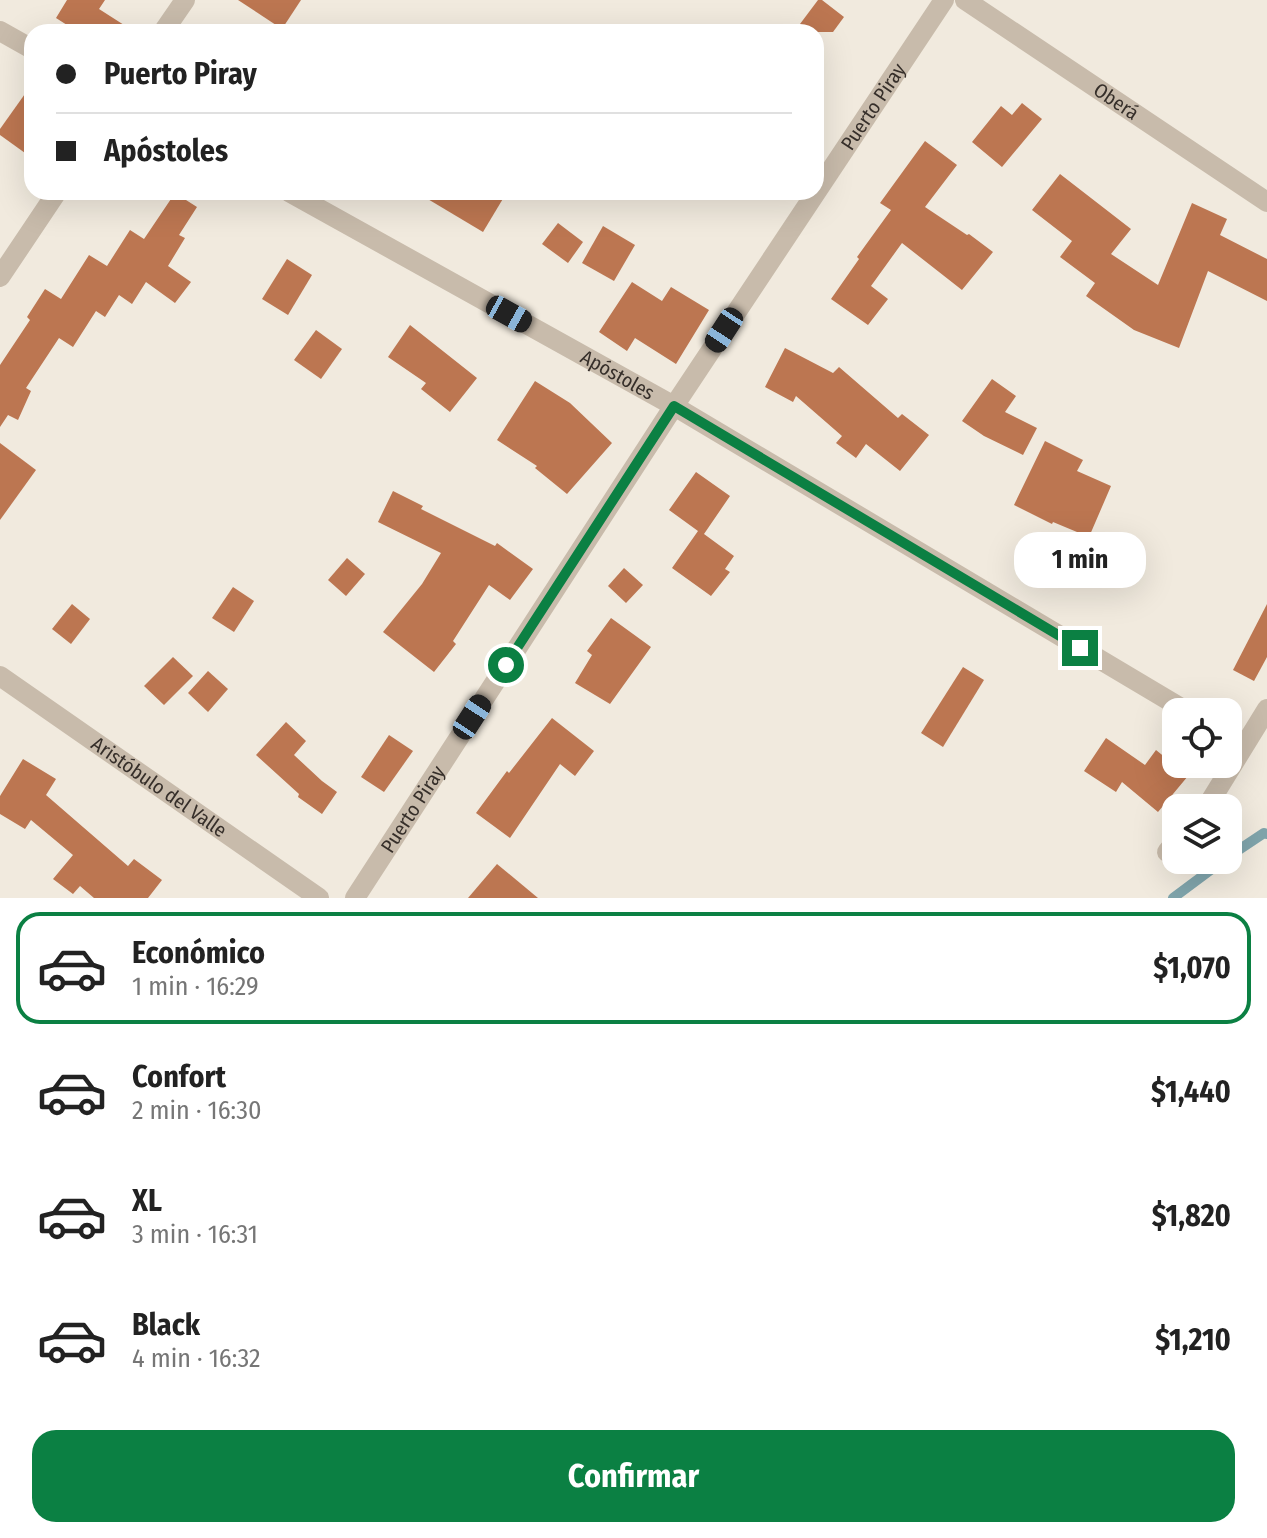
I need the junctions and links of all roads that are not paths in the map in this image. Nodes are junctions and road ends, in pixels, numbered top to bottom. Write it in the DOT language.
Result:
graph roads {
  1 [pos="185,0"];
  2 [pos="944,0"];
  3 [pos="965,0"];
  4 [pos="168,24"];
  5 [pos="0,31"];
  6 [pos="24,44"];
  7 [pos="824,180"];
  8 [pos="52,200"];
  9 [pos="303,200"];
  10 [pos="811,200"];
  11 [pos="1267,202"];
  12 [pos="0,277"];
  13 [pos="674,406"];
  14 [pos="0,676"];
  15 [pos="1164,698"];
  16 [pos="1267,709"];
  17 [pos="1242,734"];
  18 [pos="319,898"];
  19 [pos="355,898"];
  1 -- 4 [label="street"];
  2 -- 7 [label="street, Puerto Piray"];
  3 -- 11 [label="street, Oberá"];
  5 -- 6 [label="street"];
  8 -- 12 [label="street"];
  9 -- 13 [label="street, Apóstoles"];
  10 -- 13 [label="street, Puerto Piray"];
  13 -- 15 [label="street, Apóstoles"];
  13 -- 19 [label="street, Puerto Piray"];
  14 -- 18 [label="street, Aristóbulo del Valle"];
  16 -- 17 [label="street"];
}
